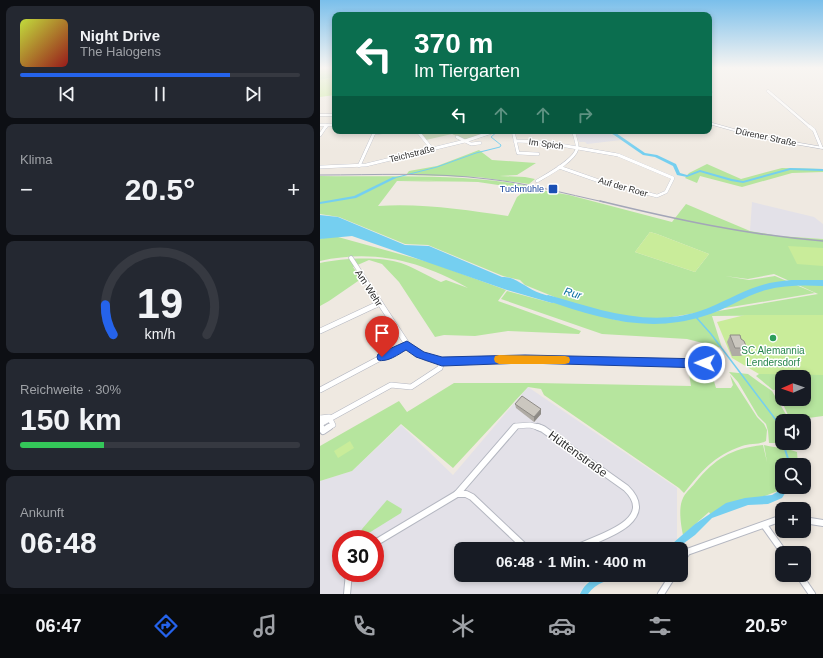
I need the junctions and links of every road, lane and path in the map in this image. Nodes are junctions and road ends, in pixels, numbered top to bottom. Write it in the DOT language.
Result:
graph roads {
  1 [pos="774,96"];
  2 [pos="320,115"];
  3 [pos="332,115"];
  4 [pos="712,124"];
  5 [pos="327,125"];
  6 [pos="332,125"];
  7 [pos="320,126"];
  8 [pos="374,134"];
  9 [pos="420,134"];
  10 [pos="486,134"];
  11 [pos="514,134"];
  12 [pos="574,134"];
  13 [pos="320,135"];
  14 [pos="457,138"];
  15 [pos="464,141"];
  16 [pos="515,141"];
  17 [pos="480,143"];
  18 [pos="822,147"];
  19 [pos="432,149"];
  20 [pos="577,149"];
  21 [pos="624,151"];
  22 [pos="538,154"];
  23 [pos="618,155"];
  24 [pos="359,166"];
  25 [pos="320,167"];
  26 [pos="559,167"];
  27 [pos="668,176"];
  28 [pos="537,181"];
  29 [pos="351,258"];
  30 [pos="380,303"];
  31 [pos="320,331"];
  32 [pos="407,344"];
  33 [pos="442,362"];
  34 [pos="705,363"];
  35 [pos="320,390"];
  36 [pos="320,418"];
  37 [pos="330,418"];
  38 [pos="320,424"];
  39 [pos="457,494"];
  40 [pos="775,521"];
  41 [pos="811,521"];
  42 [pos="823,523"];
  43 [pos="764,525"];
  44 [pos="384,538"];
  45 [pos="520,542"];
  46 [pos="588,542"];
  47 [pos="779,546"];
  48 [pos="688,552"];
  49 [pos="348,582"];
  50 [pos="669,582"];
  51 [pos="804,582"];
  52 [pos="347,594"];
  53 [pos="661,594"];
  54 [pos="812,594"];
  1 -- 18 [label="street"];
  2 -- 3 [label="main road"];
  4 -- 18 [label="main road, Dürener Straße"];
  5 -- 6 [label="street"];
  5 -- 7 [label="street"];
  5 -- 13 [label="street"];
  8 -- 24 [label="street"];
  9 -- 19 [label="street"];
  10 -- 15 [label="street, Teichstraße"];
  11 -- 16 [label="street"];
  12 -- 20 [label="street"];
  14 -- 15 [label="street, Teichstraße"];
  15 -- 17 [label="street, Teichstraße"];
  15 -- 19 [label="street, Teichstraße"];
  16 -- 20 [label="street, Im Spich"];
  16 -- 22 [label="street"];
  19 -- 24 [label="street, Teichstraße"];
  20 -- 23 [label="street, Im Spich"];
  20 -- 26 [label="street"];
  21 -- 23 [label="street"];
  23 -- 27 [label="street, Im Spich"];
  24 -- 25 [label="street, Teichstraße"];
  26 -- 27 [label="street, Auf der Roer"];
  26 -- 28 [label="street"];
  29 -- 30 [label="street, Am Wehr"];
  30 -- 31 [label="street"];
  30 -- 32 [label="street, Am Wehr"];
  32 -- 33 [label="street, Am Wehr"];
  32 -- 35 [label="street"];
  33 -- 34 [label="street, Am Wehr"];
  33 -- 37 [label="street"];
  36 -- 37 [label="street"];
  37 -- 38 [label="street"];
  39 -- 44 [label="street, Hüttenstraße"];
  39 -- 45 [label="street"];
  39 -- 46 [label="street, Hüttenstraße"];
  40 -- 43 [label="street"];
  41 -- 42 [label="street"];
  43 -- 47 [label="street"];
  43 -- 48 [label="street"];
  49 -- 52 [label="street"];
  50 -- 53 [label="street"];
  51 -- 54 [label="street"];
}
